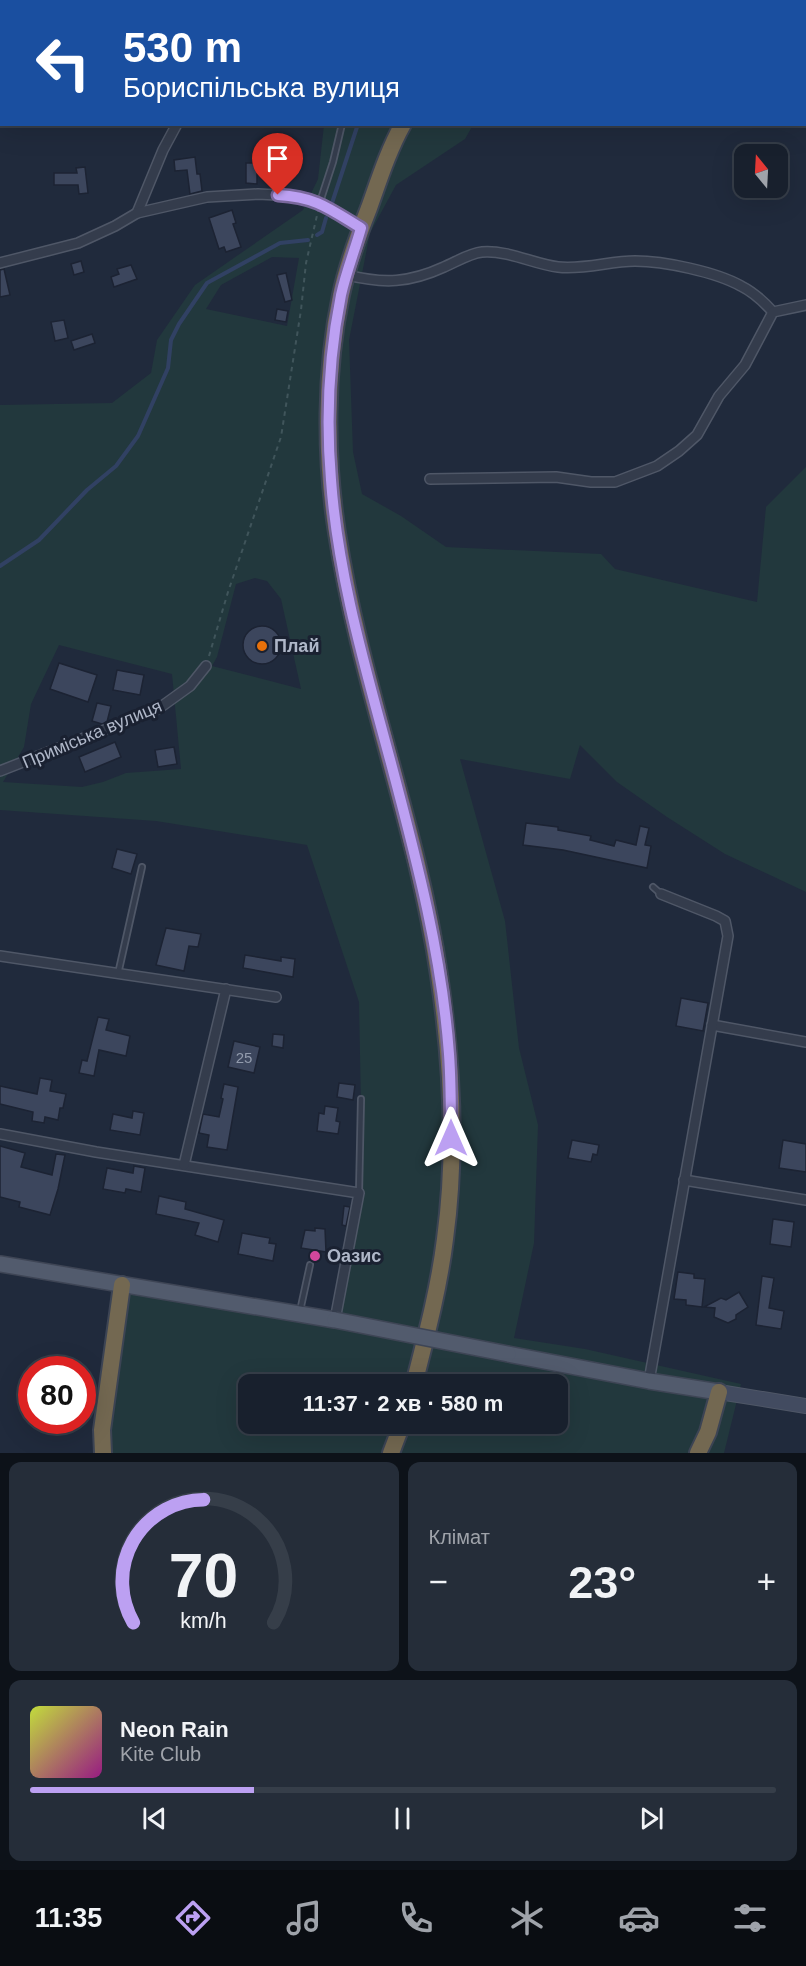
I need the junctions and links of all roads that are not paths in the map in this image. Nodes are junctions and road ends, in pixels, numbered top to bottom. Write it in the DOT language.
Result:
graph roads {
  1 [pos="176,126"];
  2 [pos="342,126"];
  3 [pos="402,126"];
  4 [pos="320,202"];
  5 [pos="137,213"];
  6 [pos="361,228"];
  7 [pos="0,263"];
  8 [pos="347,275"];
  9 [pos="806,305"];
  10 [pos="773,312"];
  11 [pos="430,479"];
  12 [pos="206,666"];
  13 [pos="0,771"];
  14 [pos="142,867"];
  15 [pos="653,887"];
  16 [pos="661,894"];
  17 [pos="0,956"];
  18 [pos="118,974"];
  19 [pos="226,990"];
  20 [pos="276,997"];
  21 [pos="712,1025"];
  22 [pos="806,1042"];
  23 [pos="361,1099"];
  24 [pos="0,1134"];
  25 [pos="184,1166"];
  26 [pos="684,1180"];
  27 [pos="359,1193"];
  28 [pos="806,1200"];
  29 [pos="0,1264"];
  30 [pos="310,1264"];
  31 [pos="122,1285"];
  32 [pos="300,1314"];
  33 [pos="335,1320"];
  34 [pos="416,1374"];
  35 [pos="649,1381"];
  36 [pos="719,1392"];
  37 [pos="806,1406"];
  38 [pos="398,1434"];
  39 [pos="103,1453"];
  40 [pos="391,1453"];
  41 [pos="698,1453"];
  1 -- 5 [label="street"];
  2 -- 4 [label="lane"];
  3 -- 6 [label="highway"];
  4 -- 5 [label="street"];
  4 -- 6 [label="street"];
  5 -- 7 [label="street"];
  6 -- 8 [label="highway"];
  8 -- 10 [label="street"];
  8 -- 34 [label="highway"];
  9 -- 10 [label="street"];
  10 -- 11 [label="street"];
  12 -- 13 [label="street, Приміська вулиця"];
  14 -- 18 [label="lane"];
  15 -- 16 [label="lane"];
  16 -- 21 [label="street"];
  17 -- 18 [label="street"];
  18 -- 19 [label="street"];
  19 -- 20 [label="street"];
  19 -- 25 [label="street"];
  21 -- 22 [label="street"];
  21 -- 26 [label="street"];
  23 -- 27 [label="lane"];
  24 -- 25 [label="street"];
  25 -- 27 [label="street"];
  26 -- 28 [label="street"];
  26 -- 35 [label="street"];
  27 -- 33 [label="street"];
  29 -- 31 [label="main road"];
  30 -- 32 [label="lane"];
  31 -- 32 [label="main road"];
  31 -- 39 [label="highway"];
  32 -- 33 [label="main road"];
  33 -- 35 [label="main road, bridge"];
  35 -- 36 [label="main road"];
  36 -- 37 [label="main road"];
  36 -- 41 [label="highway"];
  38 -- 40 [label="highway"];
}
